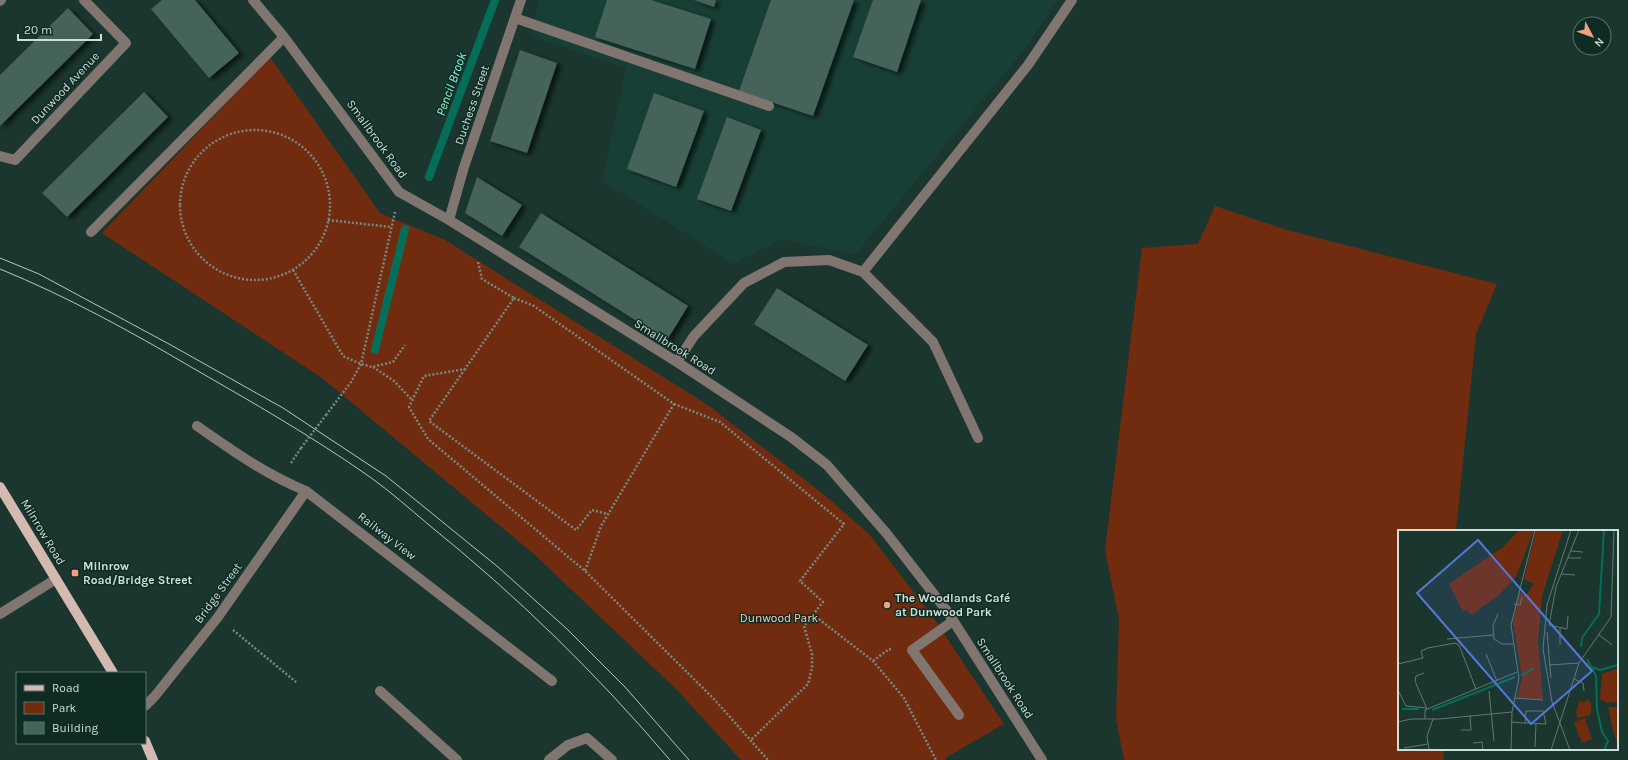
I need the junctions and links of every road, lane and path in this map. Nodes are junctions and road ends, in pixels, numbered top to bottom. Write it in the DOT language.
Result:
graph roads {
  1 [pos="84,0"];
  2 [pos="253,0"];
  3 [pos="521,0"];
  4 [pos="1072,0"];
  5 [pos="515,18"];
  6 [pos="284,37"];
  7 [pos="769,106"];
  8 [pos="0,156"];
  9 [pos="399,192"];
  10 [pos="328,220"];
  11 [pos="449,220"];
  12 [pos="391,227"];
  13 [pos="91,232"];
  14 [pos="471,234"];
  15 [pos="293,270"];
  16 [pos="863,272"];
  17 [pos="514,298"];
  18 [pos="405,346"];
  19 [pos="677,362"];
  20 [pos="361,364"];
  21 [pos="372,367"];
  22 [pos="465,369"];
  23 [pos="412,400"];
  24 [pos="674,404"];
  25 [pos="197,426"];
  26 [pos="978,438"];
  27 [pos="301,448"];
  28 [pos="0,487"];
  29 [pos="306,491"];
  30 [pos="608,514"];
  31 [pos="585,571"];
  32 [pos="56,579"];
  33 [pos="0,614"];
  34 [pos="218,617"];
  35 [pos="811,617"];
  36 [pos="953,621"];
  37 [pos="112,672"];
  38 [pos="552,681"];
  39 [pos="296,682"];
  40 [pos="380,691"];
  41 [pos="146,705"];
  42 [pos="959,715"];
  43 [pos="750,740"];
  44 [pos="146,743"];
  45 [pos="153,760"];
  46 [pos="457,760"];
  47 [pos="549,760"];
  48 [pos="612,760"];
  49 [pos="768,760"];
  50 [pos="936,760"];
  51 [pos="1042,760"];
  1 -- 8 [label="street, Dunwood Avenue"];
  2 -- 6 [label="street, Smallbrook Road"];
  3 -- 5 [label="street, Duchess Street"];
  4 -- 16 [label="street"];
  5 -- 7 [label="street"];
  5 -- 11 [label="street, Duchess Street"];
  6 -- 9 [label="street, Smallbrook Road"];
  6 -- 13 [label="street"];
  9 -- 11 [label="street, Smallbrook Road"];
  9 -- 12 [label="path"];
  10 -- 12 [label="path"];
  10 -- 15 [label="path"];
  10 -- 15 [label="path"];
  11 -- 14 [label="street, Smallbrook Road"];
  12 -- 20 [label="path"];
  14 -- 17 [label="path"];
  14 -- 19 [label="street, Smallbrook Road"];
  15 -- 20 [label="path"];
  16 -- 19 [label="street"];
  16 -- 26 [label="street"];
  17 -- 22 [label="path"];
  17 -- 24 [label="path"];
  18 -- 21 [label="path"];
  19 -- 36 [label="street, Smallbrook Road"];
  20 -- 21 [label="path"];
  20 -- 27 [label="path, bridge"];
  21 -- 23 [label="path"];
  22 -- 23 [label="path"];
  22 -- 30 [label="path"];
  23 -- 31 [label="path"];
  24 -- 30 [label="path"];
  24 -- 35 [label="path"];
  25 -- 29 [label="street, Railway View"];
  28 -- 32 [label="main road, Milnrow Road"];
  29 -- 34 [label="street, Bridge Street"];
  29 -- 38 [label="street, Railway View"];
  30 -- 31 [label="path"];
  31 -- 43 [label="path"];
  32 -- 33 [label="street"];
  32 -- 37 [label="main road, Milnrow Road"];
  34 -- 39 [label="path"];
  34 -- 41 [label="street, Bridge Street"];
  35 -- 43 [label="path"];
  35 -- 50 [label="path"];
  36 -- 42 [label="street"];
  36 -- 51 [label="street, Smallbrook Road"];
  40 -- 46 [label="street"];
  43 -- 49 [label="path"];
  44 -- 45 [label="main road"];
  47 -- 48 [label="street"];
}
